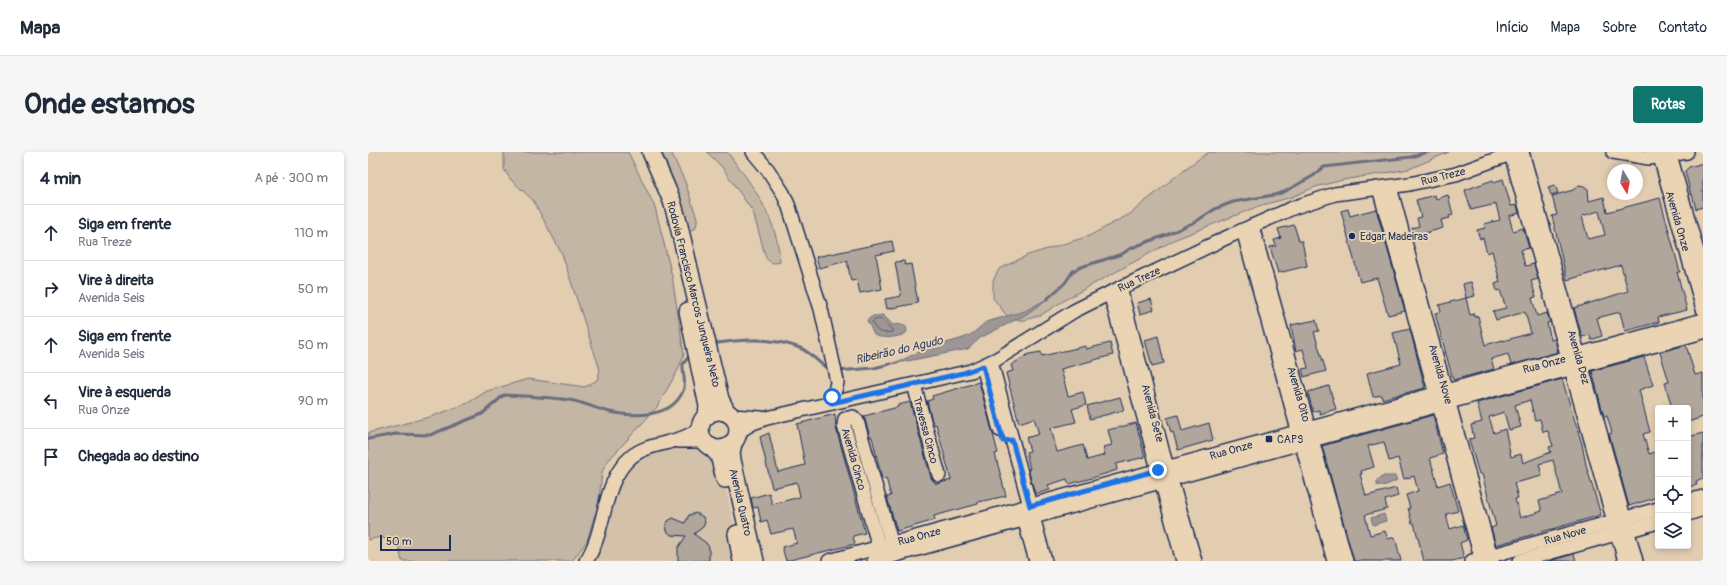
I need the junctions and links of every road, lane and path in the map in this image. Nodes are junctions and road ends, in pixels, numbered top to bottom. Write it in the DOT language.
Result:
graph roads {
  1 [pos="651,152"];
  2 [pos="753,152"];
  3 [pos="1614,152"];
  4 [pos="1687,152"];
  5 [pos="1516,153"];
  6 [pos="1665,156"];
  7 [pos="1384,187"];
  8 [pos="1247,228"];
  9 [pos="1691,250"];
  10 [pos="1703,272"];
  11 [pos="1115,290"];
  12 [pos="1703,309"];
  13 [pos="1703,320"];
  14 [pos="1703,332"];
  15 [pos="1574,362"];
  16 [pos="987,364"];
  17 [pos="914,385"];
  18 [pos="710,386"];
  19 [pos="1442,398"];
  20 [pos="832,403"];
  21 [pos="704,421"];
  22 [pos="733,426"];
  23 [pos="1305,436"];
  24 [pos="673,441"];
  25 [pos="708,445"];
  26 [pos="1164,474"];
  27 [pos="939,475"];
  28 [pos="1703,497"];
  29 [pos="1691,500"];
  30 [pos="1703,509"];
  31 [pos="1655,510"];
  32 [pos="1027,512"];
  33 [pos="1691,513"];
  34 [pos="740,522"];
  35 [pos="1655,522"];
  36 [pos="1621,526"];
  37 [pos="744,540"];
  38 [pos="886,555"];
  39 [pos="1484,559"];
  40 [pos="586,561"];
  41 [pos="742,561"];
  42 [pos="754,561"];
  43 [pos="829,561"];
  44 [pos="1036,561"];
  45 [pos="1045,561"];
  46 [pos="1183,561"];
  47 [pos="1195,561"];
  48 [pos="1334,561"];
  49 [pos="1346,561"];
  50 [pos="1520,561"];
  51 [pos="1625,561"];
  52 [pos="1636,561"];
  1 -- 18 [label="main road, Rodovia Francisco Marcos Junqueira Neto"];
  2 -- 20 [label="street"];
  3 -- 6 [label="street"];
  4 -- 6 [label="street"];
  5 -- 7 [label="street, Rua Treze"];
  5 -- 15 [label="street, Avenida Dez"];
  6 -- 9 [label="street, Avenida Onze"];
  7 -- 8 [label="street, Rua Treze"];
  7 -- 19 [label="street, Avenida Nove"];
  8 -- 11 [label="street, Rua Treze"];
  8 -- 23 [label="street, Avenida Oito"];
  9 -- 10 [label="street, Avenida Onze"];
  9 -- 12 [label="street, Avenida Onze"];
  11 -- 16 [label="street, Rua Treze"];
  11 -- 26 [label="street, Avenida Sete"];
  13 -- 15 [label="street, Rua Onze"];
  14 -- 15 [label="street, Rua Onze"];
  15 -- 19 [label="street, Rua Onze"];
  15 -- 36 [label="street, Avenida Dez"];
  16 -- 17 [label="street, Rua Treze"];
  16 -- 32 [label="street"];
  17 -- 20 [label="street, Rua Treze"];
  17 -- 27 [label="street, Travessa Cinco"];
  18 -- 21 [label="main road, Rodovia Francisco Marcos Junqueira Neto"];
  18 -- 22 [label="main road, Rodovia Francisco Marcos Junqueira Neto"];
  19 -- 23 [label="street, Rua Onze"];
  19 -- 39 [label="street, Avenida Nove"];
  20 -- 22 [label="street, Rua Treze"];
  21 -- 22 [label="main road"];
  21 -- 24 [label="street"];
  21 -- 25 [label="main road"];
  22 -- 25 [label="main road"];
  22 -- 34 [label="main road, Avenida Quatro"];
  23 -- 26 [label="street, Rua Onze"];
  23 -- 48 [label="street, Avenida Oito"];
  23 -- 49 [label="street, Avenida Oito"];
  24 -- 25 [label="street"];
  24 -- 40 [label="street"];
  25 -- 34 [label="main road, Avenida Quatro"];
  26 -- 32 [label="street, Rua Onze"];
  26 -- 46 [label="street, Avenida Sete"];
  26 -- 47 [label="street, Avenida Sete"];
  28 -- 29 [label="street"];
  30 -- 33 [label="street"];
  31 -- 36 [label="street, Rua Nove"];
  32 -- 38 [label="street, Rua Onze"];
  32 -- 44 [label="street"];
  32 -- 45 [label="street"];
  34 -- 37 [label="main road, Avenida Quatro"];
  35 -- 36 [label="street, Rua Nove"];
  36 -- 39 [label="street, Rua Nove"];
  36 -- 50 [label="street, Rua Nove"];
  36 -- 51 [label="street, Avenida Dez"];
  36 -- 52 [label="street, Avenida Dez"];
  37 -- 41 [label="main road, Avenida Quatro"];
  37 -- 42 [label="main road, Avenida Quatro"];
  38 -- 38 [label="street, Avenida Cinco"];
  38 -- 43 [label="street, Rua Onze"];
}
